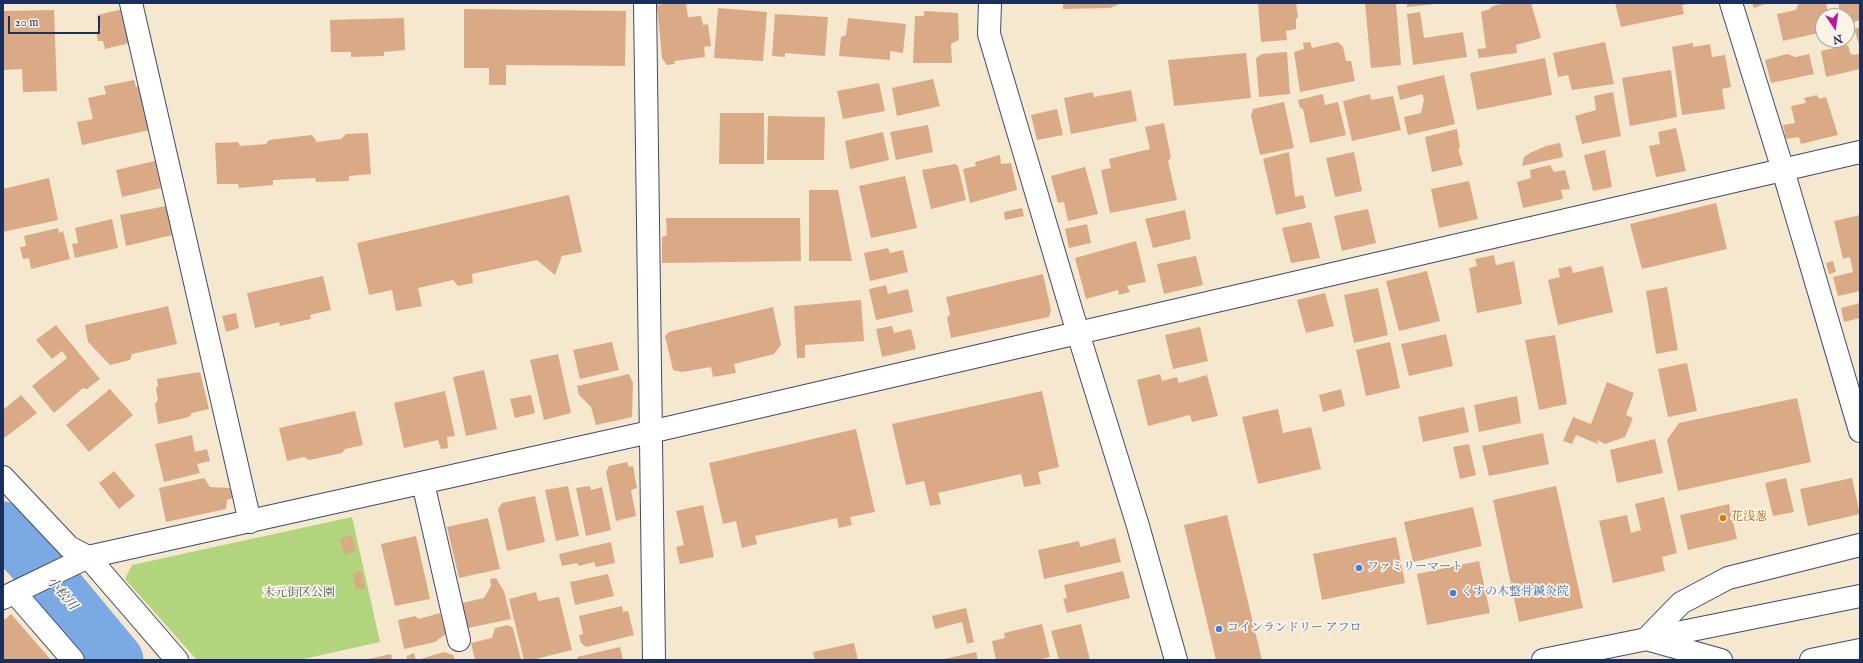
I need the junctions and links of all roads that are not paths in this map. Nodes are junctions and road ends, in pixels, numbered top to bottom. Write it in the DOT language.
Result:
graph roads {
  1 [pos="131,3"];
  2 [pos="645,3"];
  3 [pos="990,3"];
  4 [pos="1731,3"];
  5 [pos="1860,152"];
  6 [pos="1784,170"];
  7 [pos="1078,333"];
  8 [pos="1860,431"];
  9 [pos="650,432"];
  10 [pos="3,477"];
  11 [pos="423,483"];
  12 [pos="250,522"];
  13 [pos="1860,545"];
  14 [pos="88,557"];
  15 [pos="9,596"];
  16 [pos="1860,596"];
  17 [pos="1646,639"];
  18 [pos="459,640"];
  19 [pos="1860,650"];
  20 [pos="73,660"];
  21 [pos="177,660"];
  22 [pos="654,660"];
  23 [pos="1176,660"];
  24 [pos="1543,660"];
  25 [pos="1721,660"];
  26 [pos="1811,660"];
  1 -- 12 [label="street"];
  2 -- 9 [label="street"];
  3 -- 7 [label="street"];
  4 -- 6 [label="street"];
  5 -- 6 [label="street"];
  6 -- 7 [label="street"];
  6 -- 8 [label="street"];
  7 -- 9 [label="street"];
  7 -- 23 [label="street"];
  9 -- 11 [label="street"];
  9 -- 22 [label="street"];
  10 -- 14 [label="street"];
  11 -- 12 [label="street"];
  11 -- 18 [label="street"];
  12 -- 14 [label="street"];
  13 -- 17 [label="street"];
  14 -- 15 [label="street"];
  14 -- 21 [label="street"];
  15 -- 20 [label="street"];
  16 -- 17 [label="street"];
  17 -- 24 [label="street"];
  17 -- 25 [label="street"];
  19 -- 26 [label="street"];
}
